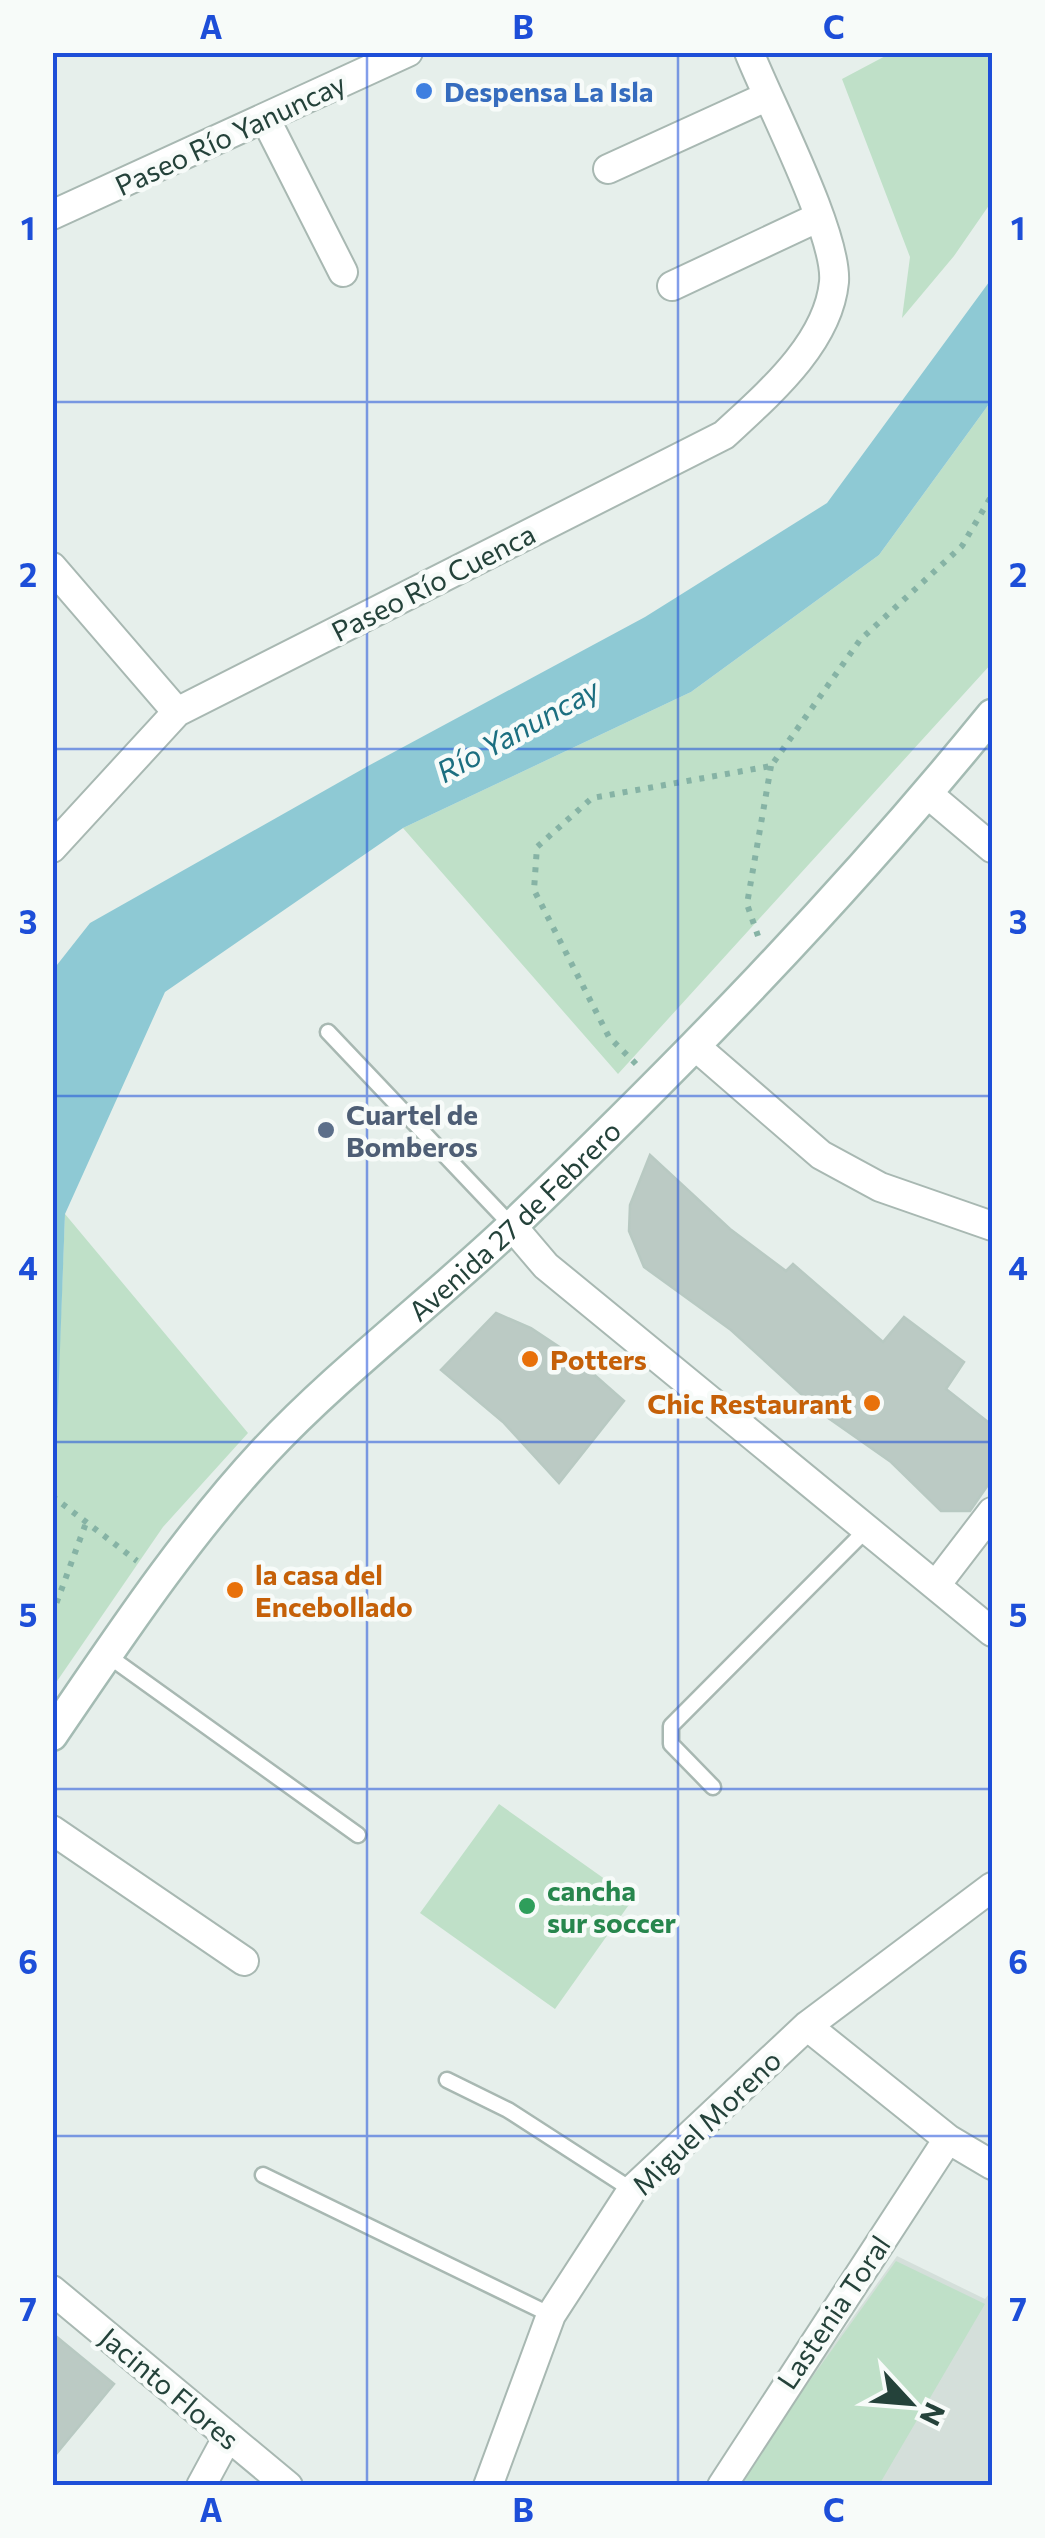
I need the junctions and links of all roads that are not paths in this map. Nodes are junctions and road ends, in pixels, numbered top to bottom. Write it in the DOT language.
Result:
graph roads {
  1 [pos="408,52"];
  2 [pos="749,52"];
  3 [pos="766,97"];
  4 [pos="265,118"];
  5 [pos="608,168"];
  6 [pos="52,216"];
  7 [pos="819,218"];
  8 [pos="343,272"];
  9 [pos="672,286"];
  10 [pos="57,580"];
  11 [pos="177,712"];
  12 [pos="992,715"];
  13 [pos="928,794"];
  14 [pos="52,848"];
  15 [pos="992,848"];
  16 [pos="328,1032"];
  17 [pos="695,1046"];
  18 [pos="512,1226"];
  19 [pos="992,1226"];
  20 [pos="992,1512"];
  21 [pos="867,1529"];
  22 [pos="936,1585"];
  23 [pos="992,1632"];
  24 [pos="108,1654"];
  25 [pos="52,1735"];
  26 [pos="714,1786"];
  27 [pos="52,1830"];
  28 [pos="358,1835"];
  29 [pos="992,1887"];
  30 [pos="244,1961"];
  31 [pos="807,2026"];
  32 [pos="447,2080"];
  33 [pos="948,2139"];
  34 [pos="992,2165"];
  35 [pos="263,2175"];
  36 [pos="632,2190"];
  37 [pos="52,2290"];
  38 [pos="551,2316"];
  39 [pos="228,2436"];
  40 [pos="200,2486"];
  41 [pos="288,2486"];
  42 [pos="488,2486"];
  43 [pos="722,2486"];
  1 -- 4 [label="street, Paseo Río Yanuncay"];
  2 -- 3 [label="street"];
  3 -- 5 [label="street"];
  3 -- 7 [label="street"];
  4 -- 6 [label="street, Paseo Río Yanuncay"];
  4 -- 8 [label="street"];
  7 -- 9 [label="street"];
  7 -- 11 [label="street, Paseo Río Cuenca"];
  10 -- 11 [label="street"];
  11 -- 14 [label="street, Paseo Río Cuenca"];
  12 -- 13 [label="street, Avenida 27 de Febrero"];
  13 -- 15 [label="street"];
  13 -- 17 [label="street, Avenida 27 de Febrero"];
  16 -- 18 [label="lane"];
  17 -- 18 [label="street, Avenida 27 de Febrero"];
  17 -- 19 [label="street"];
  18 -- 21 [label="street"];
  18 -- 24 [label="street, Avenida 27 de Febrero"];
  20 -- 22 [label="street"];
  21 -- 22 [label="street"];
  21 -- 26 [label="lane"];
  22 -- 23 [label="street"];
  24 -- 25 [label="street, Avenida 27 de Febrero"];
  24 -- 28 [label="lane"];
  27 -- 30 [label="street"];
  29 -- 31 [label="street, Miguel Moreno"];
  31 -- 33 [label="street"];
  31 -- 36 [label="street, Miguel Moreno"];
  32 -- 36 [label="lane"];
  33 -- 34 [label="street"];
  33 -- 43 [label="street, Lastenia Toral"];
  35 -- 38 [label="lane"];
  36 -- 38 [label="street, Miguel Moreno"];
  37 -- 39 [label="street, Jacinto Flores"];
  38 -- 42 [label="street, Miguel Moreno"];
  39 -- 40 [label="street"];
  39 -- 41 [label="street, Jacinto Flores"];
}
